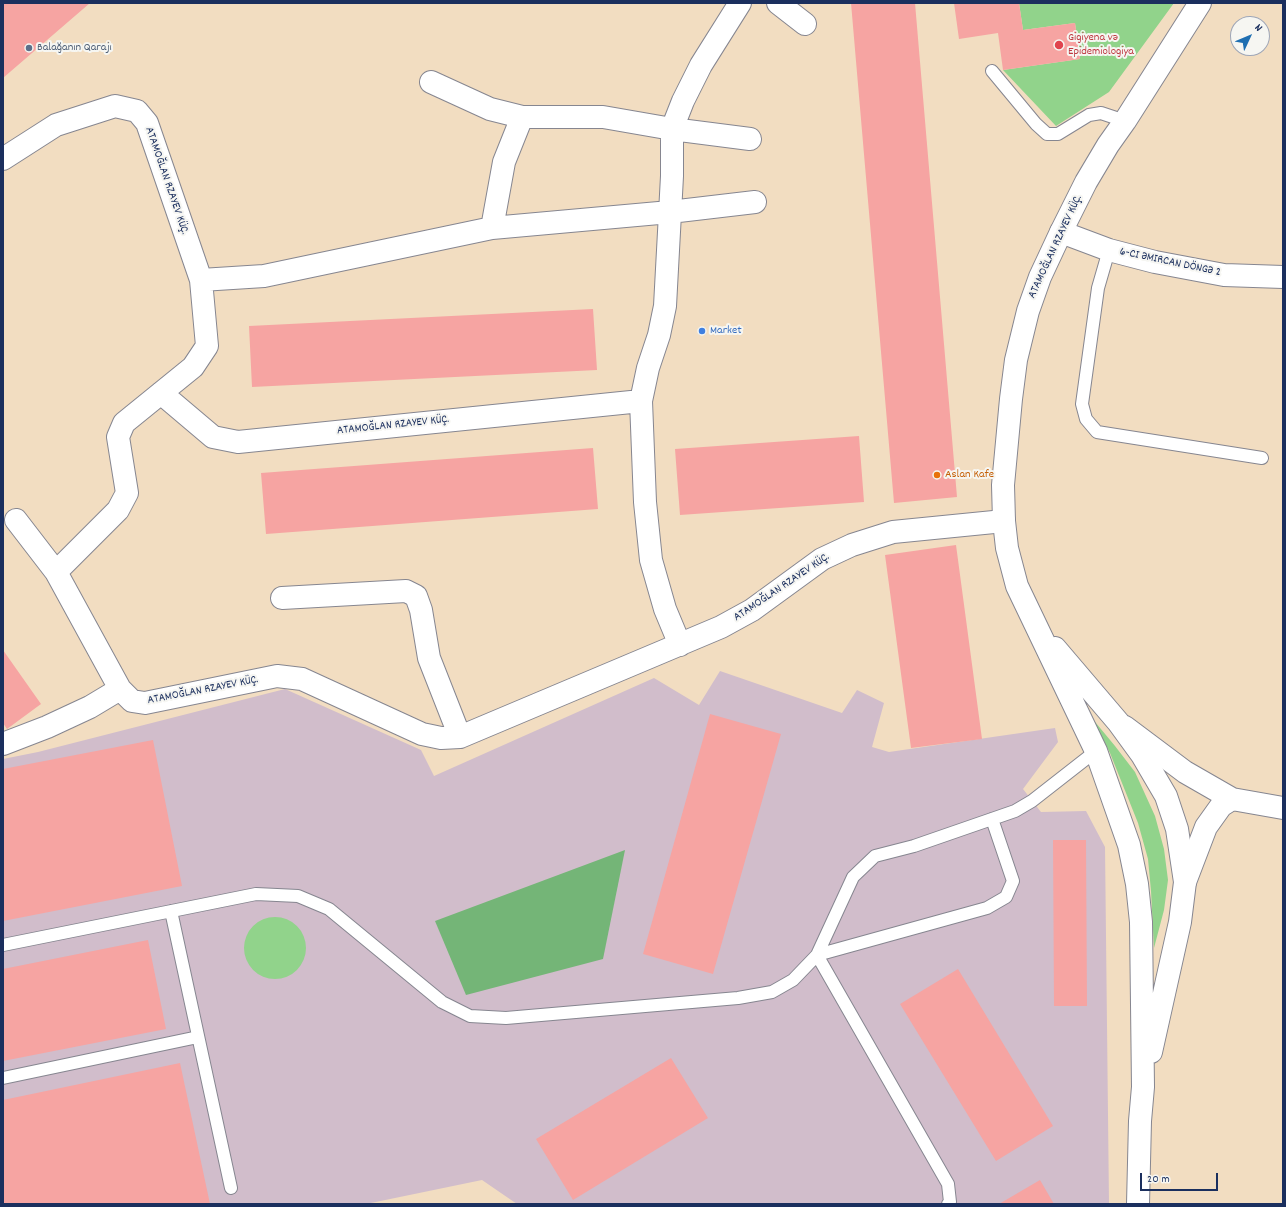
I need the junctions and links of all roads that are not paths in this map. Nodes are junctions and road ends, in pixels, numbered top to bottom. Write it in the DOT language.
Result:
graph roads {
  1 [pos="740,3"];
  2 [pos="778,3"];
  3 [pos="1200,3"];
  4 [pos="805,24"];
  5 [pos="992,71"];
  6 [pos="431,82"];
  7 [pos="522,117"];
  8 [pos="1125,121"];
  9 [pos="672,129"];
  10 [pos="750,139"];
  11 [pos="3,159"];
  12 [pos="755,202"];
  13 [pos="670,212"];
  14 [pos="492,228"];
  15 [pos="1061,232"];
  16 [pos="1109,250"];
  17 [pos="1283,277"];
  18 [pos="201,280"];
  19 [pos="161,393"];
  20 [pos="641,401"];
  21 [pos="1262,458"];
  22 [pos="16,520"];
  23 [pos="1004,521"];
  24 [pos="56,572"];
  25 [pos="282,598"];
  26 [pos="1035,625"];
  27 [pos="680,645"];
  28 [pos="120,689"];
  29 [pos="1118,722"];
  30 [pos="460,737"];
  31 [pos="3,744"];
  32 [pos="1096,751"];
  33 [pos="1232,798"];
  34 [pos="1283,808"];
  35 [pos="992,820"];
  36 [pos="1185,882"];
  37 [pos="171,911"];
  38 [pos="3,945"];
  39 [pos="817,955"];
  40 [pos="198,1037"];
  41 [pos="3,1078"];
  42 [pos="1143,1087"];
  43 [pos="231,1188"];
  44 [pos="948,1204"];
  45 [pos="1138,1204"];
  1 -- 9 [label="street"];
  2 -- 4 [label="street"];
  3 -- 8 [label="street, ATAMOĞLAN RZAYEV KÜÇ."];
  5 -- 8 [label="lane"];
  6 -- 7 [label="street"];
  7 -- 9 [label="street"];
  7 -- 14 [label="street"];
  8 -- 15 [label="street, ATAMOĞLAN RZAYEV KÜÇ."];
  9 -- 10 [label="street"];
  9 -- 13 [label="street"];
  11 -- 18 [label="street, ATAMOĞLAN RZAYEV KÜÇ."];
  12 -- 13 [label="street"];
  13 -- 14 [label="street"];
  13 -- 20 [label="street"];
  14 -- 18 [label="street"];
  15 -- 16 [label="street"];
  15 -- 23 [label="street, ATAMOĞLAN RZAYEV KÜÇ."];
  16 -- 17 [label="street"];
  16 -- 21 [label="lane"];
  18 -- 19 [label="street, ATAMOĞLAN RZAYEV KÜÇ."];
  19 -- 20 [label="street, ATAMOĞLAN RZAYEV KÜÇ."];
  19 -- 24 [label="street, ATAMOĞLAN RZAYEV KÜÇ."];
  20 -- 27 [label="street"];
  22 -- 24 [label="street, ATAMOĞLAN RZAYEV KÜÇ."];
  23 -- 26 [label="street, ATAMOĞLAN RZAYEV KÜÇ."];
  23 -- 27 [label="street, ATAMOĞLAN RZAYEV KÜÇ."];
  24 -- 28 [label="street, ATAMOĞLAN RZAYEV KÜÇ."];
  25 -- 30 [label="street"];
  26 -- 29 [label="street"];
  26 -- 32 [label="street"];
  27 -- 30 [label="street, ATAMOĞLAN RZAYEV KÜÇ."];
  28 -- 30 [label="street, ATAMOĞLAN RZAYEV KÜÇ."];
  28 -- 31 [label="street"];
  29 -- 33 [label="street"];
  29 -- 36 [label="street"];
  32 -- 35 [label="lane"];
  32 -- 42 [label="street"];
  33 -- 34 [label="street"];
  33 -- 36 [label="street"];
  35 -- 39 [label="lane"];
  35 -- 39 [label="lane"];
  36 -- 42 [label="street"];
  37 -- 38 [label="lane"];
  37 -- 39 [label="lane"];
  37 -- 40 [label="lane"];
  39 -- 44 [label="lane"];
  40 -- 41 [label="lane"];
  40 -- 43 [label="lane"];
  42 -- 45 [label="street"];
}
